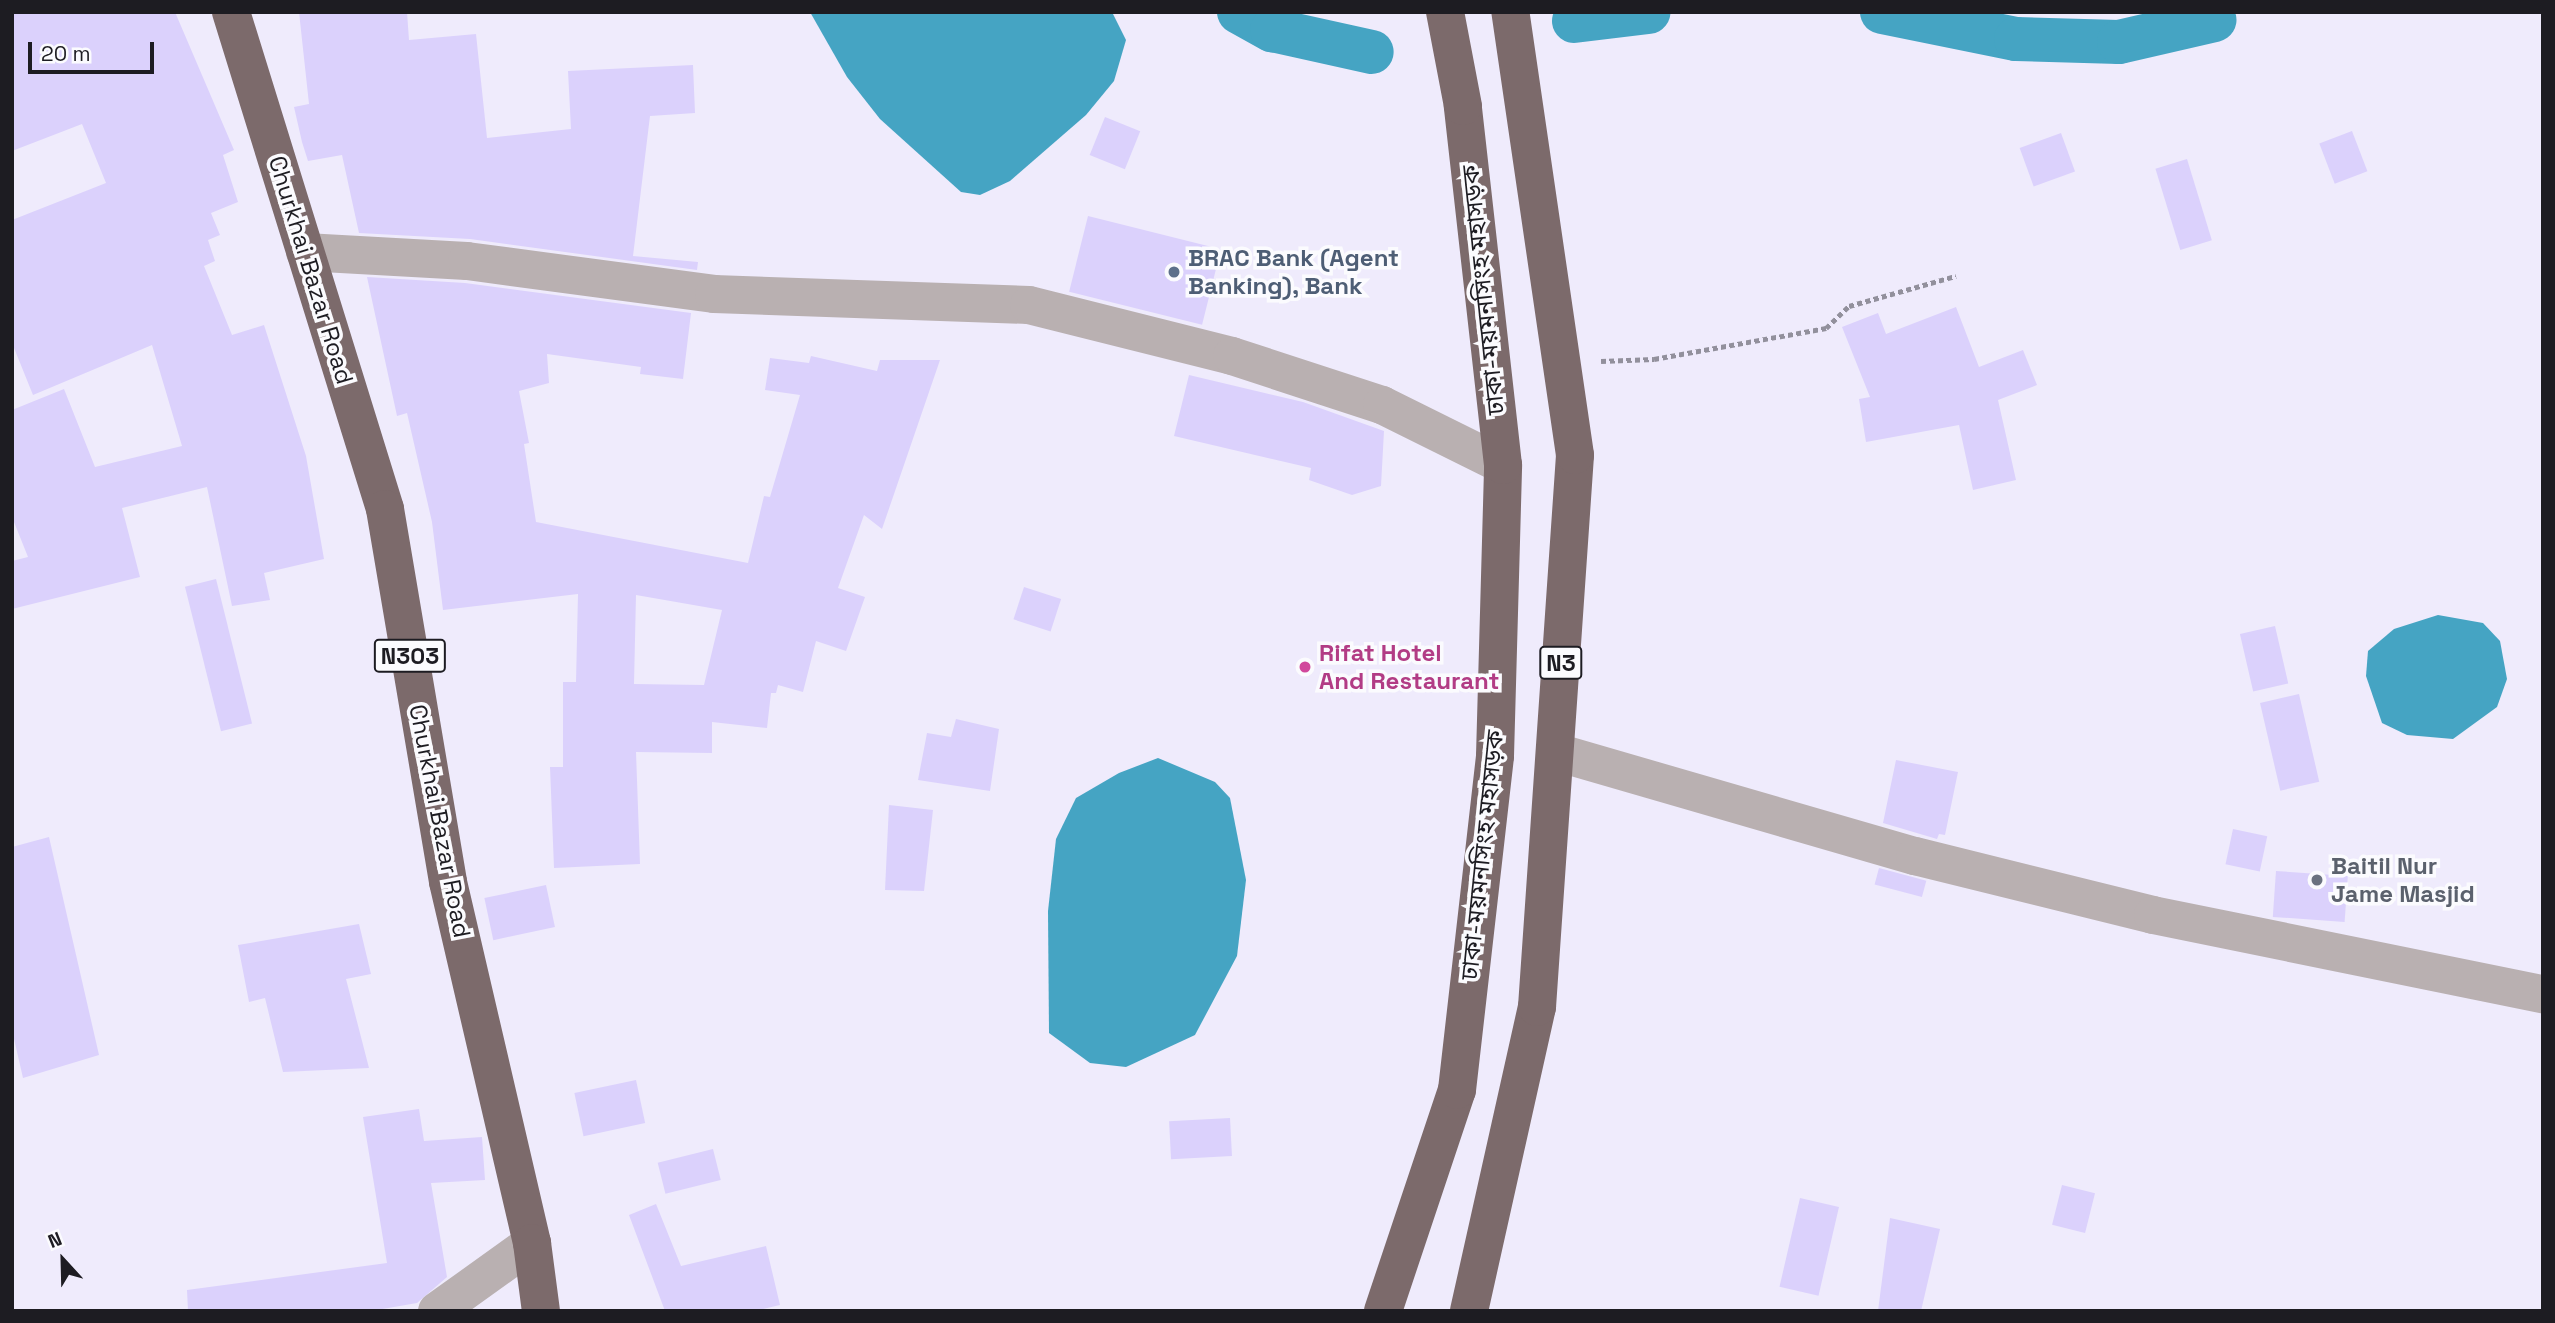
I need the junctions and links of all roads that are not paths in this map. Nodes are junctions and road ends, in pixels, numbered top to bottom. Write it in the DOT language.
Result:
graph roads {
  1 [pos="231,12"];
  2 [pos="1445,12"];
  3 [pos="1510,12"];
  4 [pos="305,252"];
  5 [pos="1503,465"];
  6 [pos="1556,752"];
  7 [pos="2543,994"];
  8 [pos="532,1243"];
  9 [pos="437,1311"];
  10 [pos="541,1311"];
  11 [pos="1382,1311"];
  12 [pos="1469,1311"];
  1 -- 4 [label="highway, Churkhai Bazar Road / N303"];
  2 -- 5 [label="highway, ঢাকা-ময়মনসিংহ মহাসড়ক"];
  3 -- 6 [label="highway, N3"];
  4 -- 5 [label="street"];
  4 -- 8 [label="highway, Churkhai Bazar Road / N303"];
  5 -- 11 [label="highway, ঢাকা-ময়মনসিংহ মহাসড়ক"];
  6 -- 7 [label="street"];
  6 -- 12 [label="highway, N3"];
  8 -- 9 [label="street"];
  8 -- 10 [label="highway, Churkhai Bazar Road / N303"];
}
